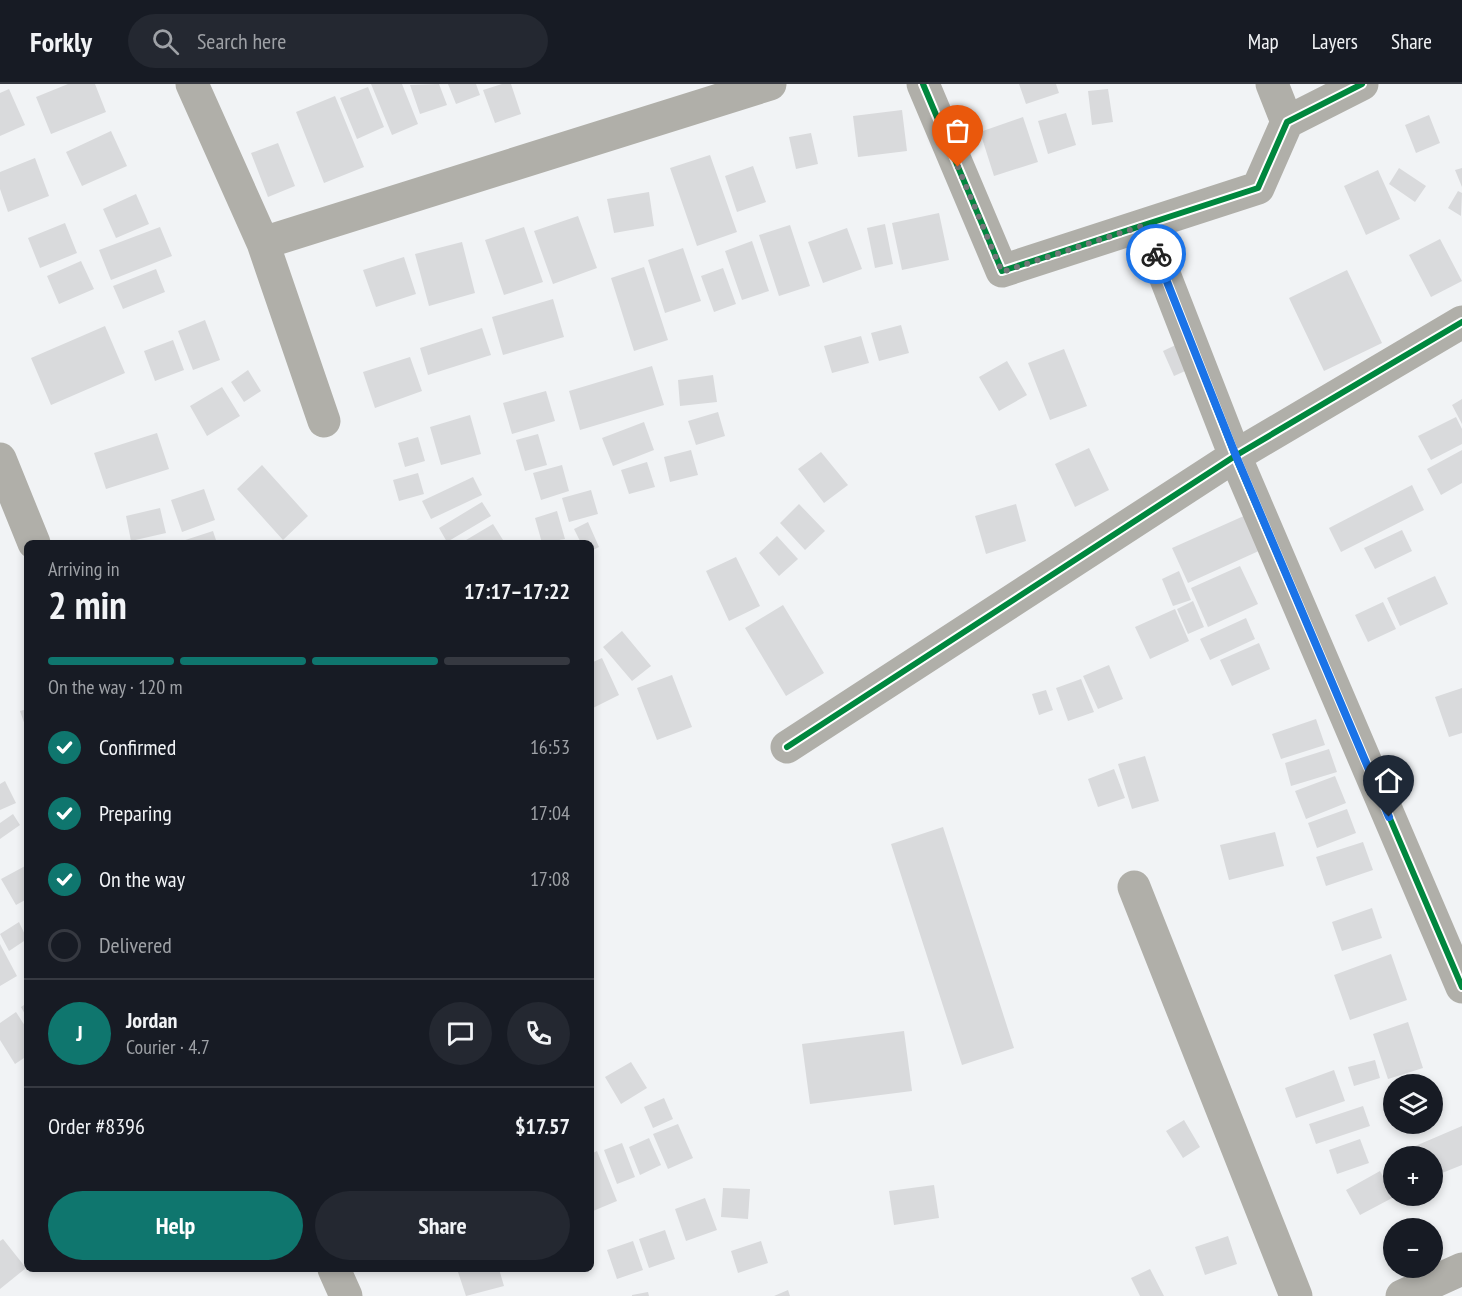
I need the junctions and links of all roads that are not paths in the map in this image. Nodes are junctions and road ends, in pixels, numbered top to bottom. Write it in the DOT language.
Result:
graph roads {
  1 [pos="192,84"];
  2 [pos="770,84"];
  3 [pos="923,84"];
  4 [pos="1272,84"];
  5 [pos="1362,84"];
  6 [pos="1287,122"];
  7 [pos="1145,225"];
  8 [pos="263,243"];
  9 [pos="1462,322"];
  10 [pos="324,421"];
  11 [pos="1236,456"];
  12 [pos="0,459"];
  13 [pos="33,540"];
  14 [pos="787,747"];
  15 [pos="1134,887"];
  16 [pos="1462,987"];
  17 [pos="1462,1269"];
  18 [pos="335,1272"];
  19 [pos="346,1296"];
  20 [pos="1296,1296"];
  21 [pos="1402,1296"];
  1 -- 8 [label="street"];
  2 -- 8 [label="street"];
  3 -- 7 [label="street"];
  4 -- 6 [label="street"];
  5 -- 6 [label="street"];
  6 -- 7 [label="street"];
  7 -- 11 [label="street"];
  8 -- 10 [label="street"];
  9 -- 11 [label="street"];
  11 -- 14 [label="street"];
  11 -- 16 [label="street"];
  12 -- 13 [label="street"];
  15 -- 20 [label="street"];
  17 -- 21 [label="street"];
  18 -- 19 [label="street"];
}
